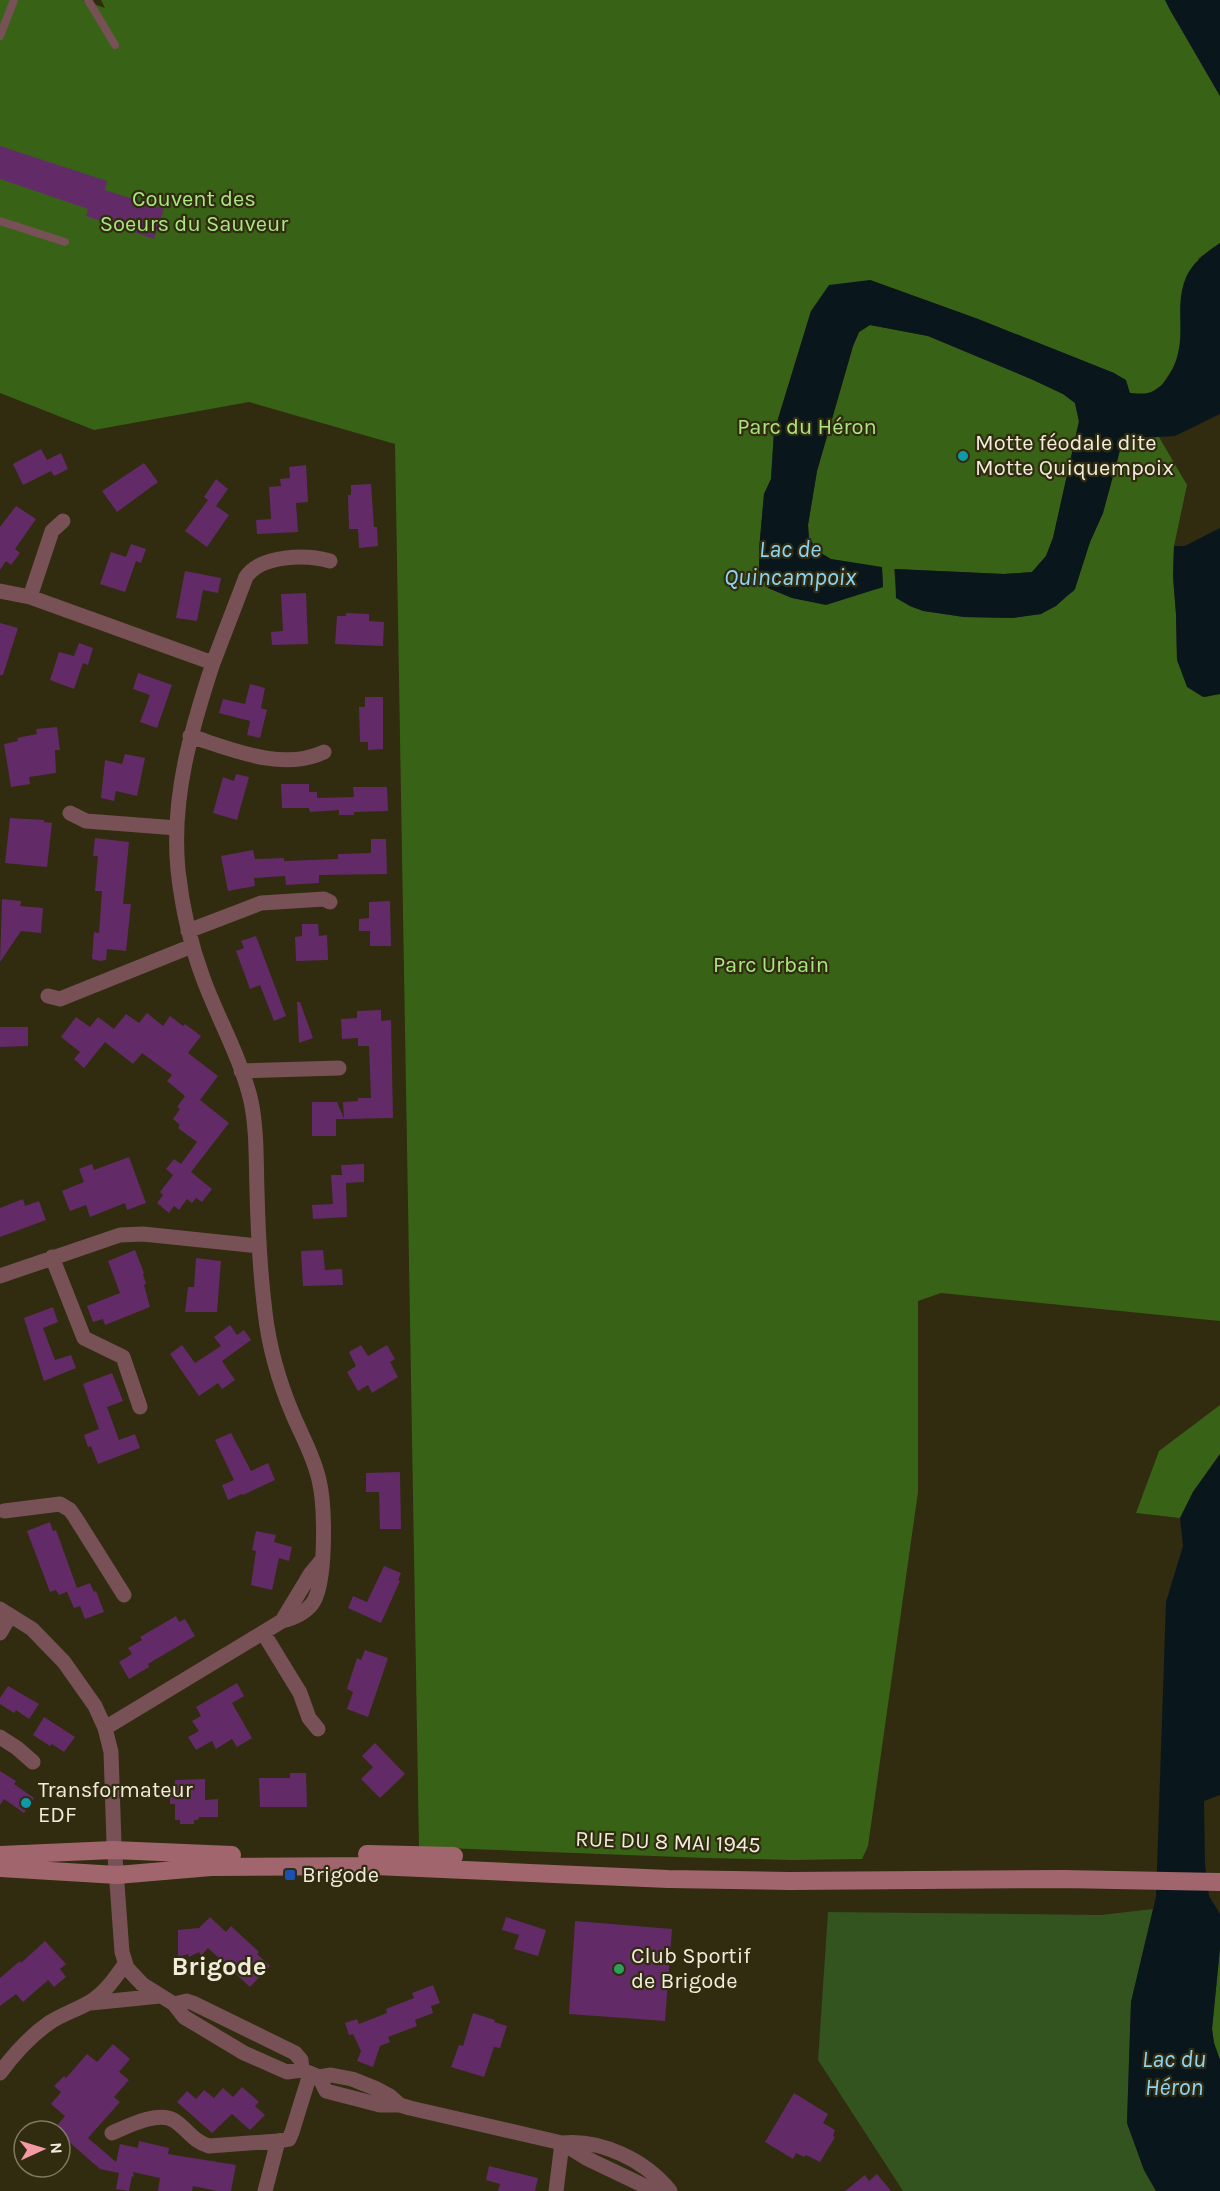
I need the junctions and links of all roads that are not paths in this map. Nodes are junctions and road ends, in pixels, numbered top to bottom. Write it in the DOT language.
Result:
graph roads {
  1 [pos="14,0"];
  2 [pos="88,0"];
  3 [pos="0,36"];
  4 [pos="115,45"];
  5 [pos="0,221"];
  6 [pos="65,242"];
  7 [pos="63,521"];
  8 [pos="330,561"];
  9 [pos="0,591"];
  10 [pos="30,597"];
  11 [pos="213,663"];
  12 [pos="190,736"];
  13 [pos="324,752"];
  14 [pos="70,813"];
  15 [pos="177,828"];
  16 [pos="330,902"];
  17 [pos="190,939"];
  18 [pos="48,996"];
  19 [pos="339,1068"];
  20 [pos="241,1071"];
  21 [pos="259,1246"];
  22 [pos="52,1257"];
  23 [pos="0,1276"];
  24 [pos="140,1407"];
  25 [pos="1,1510"];
  26 [pos="124,1595"];
  27 [pos="5,1612"];
  28 [pos="0,1633"];
  29 [pos="264,1634"];
  30 [pos="105,1728"];
  31 [pos="318,1729"];
  32 [pos="0,1737"];
  33 [pos="33,1762"];
  34 [pos="115,1850"];
  35 [pos="0,1855"];
  36 [pos="0,1868"];
  37 [pos="1220,1870"];
  38 [pos="117,1875"];
  39 [pos="1141,1875"];
  40 [pos="1220,1882"];
  41 [pos="125,1964"];
  42 [pos="167,2000"];
  43 [pos="88,2004"];
  44 [pos="0,2073"];
  45 [pos="310,2074"];
  46 [pos="112,2133"];
  47 [pos="278,2141"];
  48 [pos="562,2143"];
  49 [pos="265,2191"];
  50 [pos="556,2191"];
  51 [pos="655,2191"];
  52 [pos="670,2191"];
  1 -- 3 [label="lane"];
  2 -- 4 [label="lane"];
  5 -- 6 [label="lane"];
  7 -- 10 [label="street"];
  8 -- 11 [label="street"];
  9 -- 10 [label="street"];
  10 -- 11 [label="street"];
  11 -- 12 [label="street"];
  12 -- 13 [label="street"];
  12 -- 15 [label="street"];
  14 -- 15 [label="street"];
  15 -- 17 [label="street"];
  16 -- 17 [label="street"];
  17 -- 18 [label="street"];
  17 -- 20 [label="street"];
  19 -- 20 [label="street"];
  20 -- 21 [label="street"];
  21 -- 22 [label="street"];
  21 -- 29 [label="street"];
  22 -- 23 [label="street"];
  22 -- 24 [label="street"];
  25 -- 26 [label="street"];
  27 -- 28 [label="street"];
  27 -- 30 [label="street"];
  29 -- 30 [label="street"];
  29 -- 31 [label="street"];
  30 -- 34 [label="street"];
  32 -- 33 [label="street"];
  34 -- 35 [label="main road, RUE DU 8 MAI 1945"];
  34 -- 38 [label="street"];
  34 -- 39 [label="main road, RUE DU 8 MAI 1945"];
  36 -- 38 [label="main road, RUE DU 8 MAI 1945"];
  37 -- 39 [label="main road, RUE DU 8 MAI 1945"];
  38 -- 39 [label="main road, RUE DU 8 MAI 1945"];
  38 -- 41 [label="street"];
  39 -- 40 [label="main road, RUE DU 8 MAI 1945"];
  41 -- 42 [label="street"];
  41 -- 43 [label="street"];
  42 -- 43 [label="street"];
  42 -- 45 [label="street"];
  42 -- 45 [label="street"];
  43 -- 44 [label="street"];
  45 -- 47 [label="street"];
  45 -- 48 [label="street"];
  46 -- 47 [label="street"];
  47 -- 49 [label="street"];
  48 -- 50 [label="street"];
  48 -- 51 [label="street"];
  48 -- 52 [label="street"];
}
